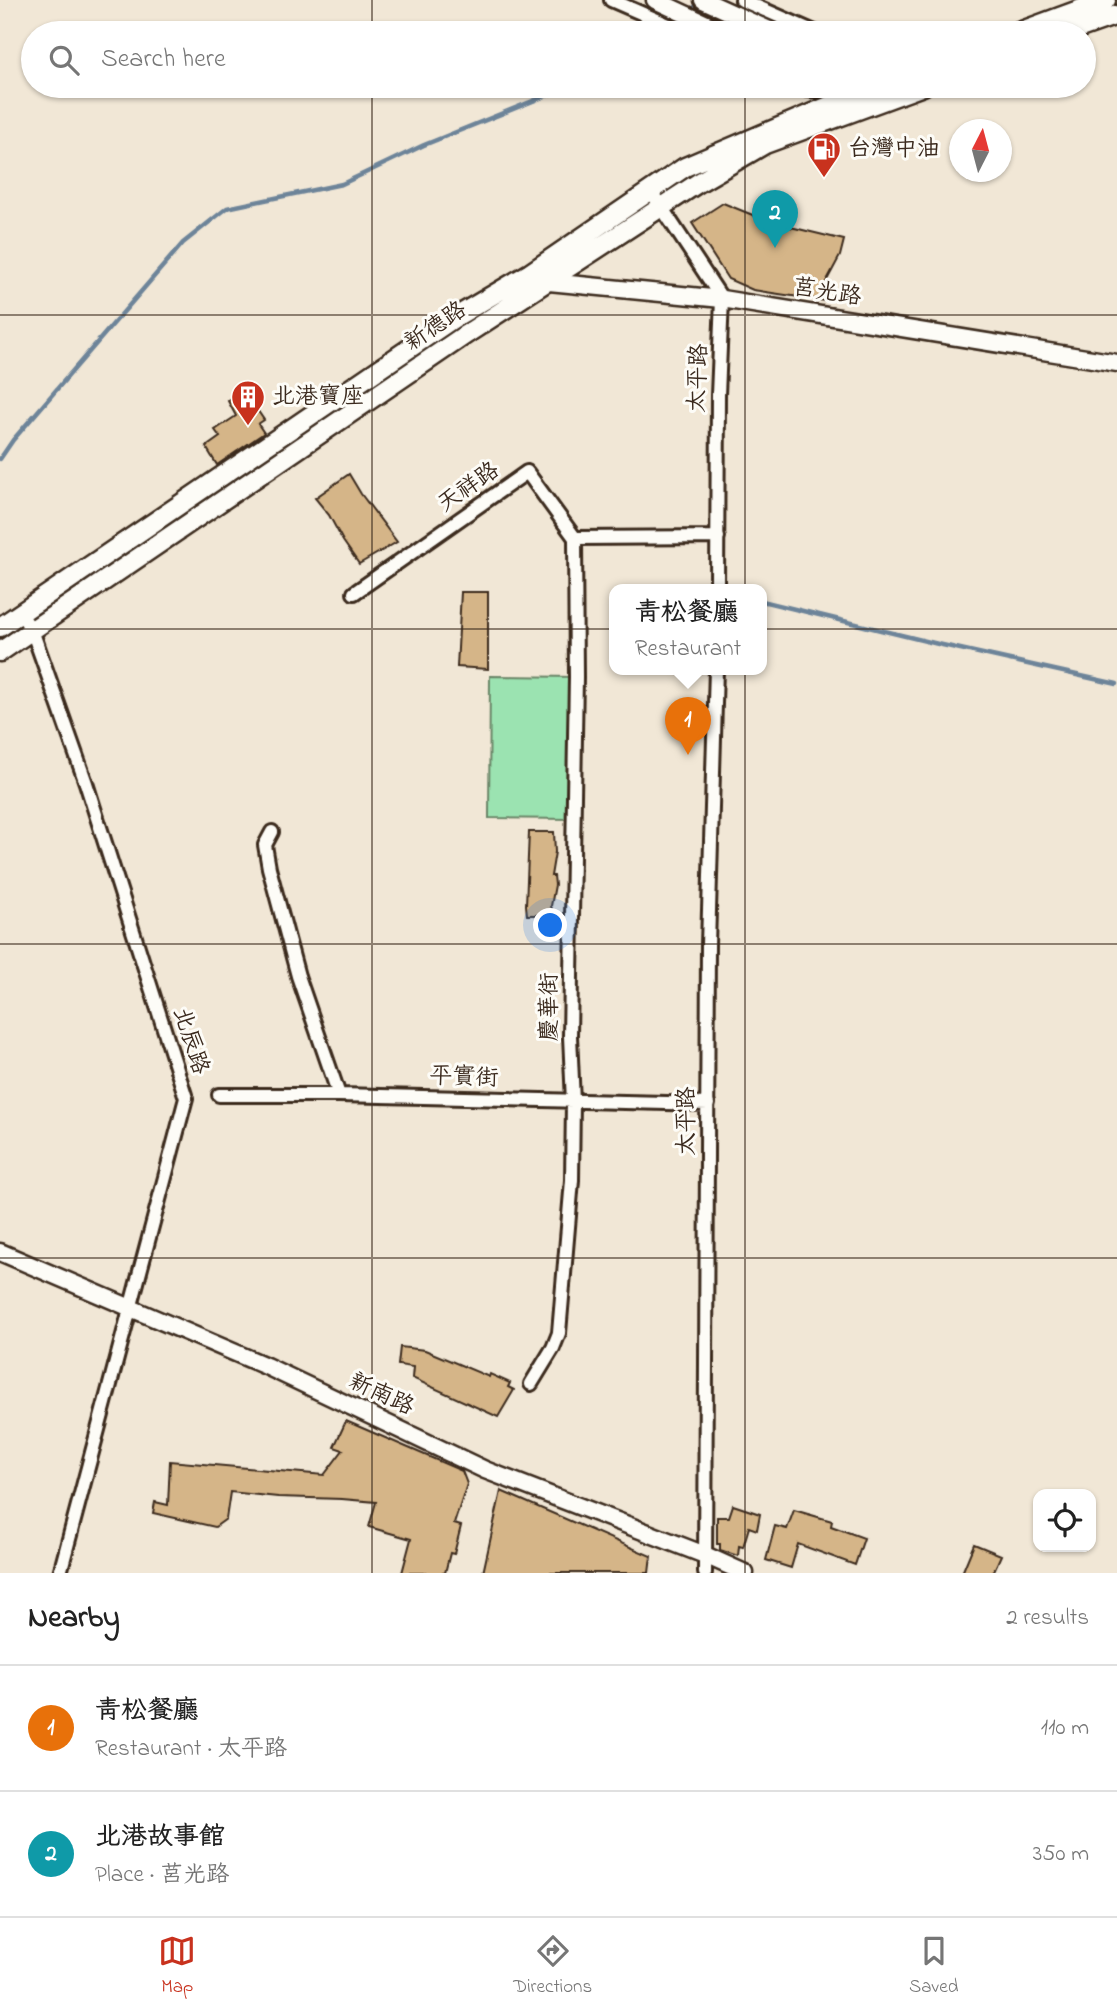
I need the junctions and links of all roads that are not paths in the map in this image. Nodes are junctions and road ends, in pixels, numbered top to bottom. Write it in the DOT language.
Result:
graph roads {
  1 [pos="611,0"];
  2 [pos="742,0"];
  3 [pos="1106,0"];
  4 [pos="662,3"];
  5 [pos="709,3"];
  6 [pos="1117,15"];
  7 [pos="660,21"];
  8 [pos="700,21"];
  9 [pos="749,21"];
  10 [pos="790,21"];
  11 [pos="1049,21"];
  12 [pos="1096,22"];
  13 [pos="850,98"];
  14 [pos="858,98"];
  15 [pos="864,98"];
  16 [pos="870,98"];
  17 [pos="861,100"];
  18 [pos="650,190"];
  19 [pos="660,207"];
  20 [pos="530,273"];
  21 [pos="549,282"];
  22 [pos="722,299"];
  23 [pos="1117,363"];
  24 [pos="718,537"];
  25 [pos="575,538"];
  26 [pos="717,584"];
  27 [pos="354,593"];
  28 [pos="20,613"];
  29 [pos="0,627"];
  30 [pos="32,630"];
  31 [pos="0,652"];
  32 [pos="716,675"];
  33 [pos="272,832"];
  34 [pos="219,1095"];
  35 [pos="339,1095"];
  36 [pos="573,1102"];
  37 [pos="708,1104"];
  38 [pos="0,1252"];
  39 [pos="132,1308"];
  40 [pos="531,1384"];
  41 [pos="705,1555"];
  42 [pos="60,1573"];
  43 [pos="705,1573"];
  44 [pos="745,1573"];
  1 -- 7 [label="street"];
  2 -- 10 [label="street"];
  3 -- 11 [label="main road"];
  4 -- 8 [label="street"];
  5 -- 9 [label="street"];
  6 -- 12 [label="main road"];
  13 -- 17 [label="street"];
  14 -- 17 [label="street"];
  15 -- 17 [label="street"];
  16 -- 17 [label="main road, 新德路"];
  17 -- 18 [label="main road, 新德路"];
  17 -- 19 [label="main road, 新德路"];
  18 -- 19 [label="street"];
  18 -- 20 [label="main road, 新德路"];
  19 -- 21 [label="main road, 新德路"];
  19 -- 22 [label="street"];
  20 -- 21 [label="street, 莒光路"];
  20 -- 28 [label="main road, 新德路"];
  21 -- 22 [label="street, 莒光路"];
  21 -- 30 [label="main road, 新德路"];
  22 -- 23 [label="street, 莒光路"];
  22 -- 24 [label="street, 太平路"];
  24 -- 25 [label="street"];
  24 -- 26 [label="street, 太平路"];
  25 -- 27 [label="street, 天祥路"];
  25 -- 36 [label="street, 慶華街"];
  28 -- 29 [label="main road, 新德路"];
  28 -- 30 [label="street, 北辰路"];
  30 -- 31 [label="main road, 新德路"];
  30 -- 39 [label="street, 北辰路"];
  32 -- 37 [label="street, 太平路"];
  33 -- 35 [label="street"];
  34 -- 35 [label="street, 平實街"];
  35 -- 36 [label="street, 平實街"];
  36 -- 37 [label="street, 平實街"];
  36 -- 40 [label="street, 慶華街"];
  37 -- 41 [label="street, 太平路"];
  38 -- 39 [label="street, 新南路"];
  39 -- 41 [label="street, 新南路"];
  39 -- 42 [label="street, 北辰路"];
  41 -- 43 [label="street, 太平路"];
  41 -- 44 [label="street, 新南路"];
}
